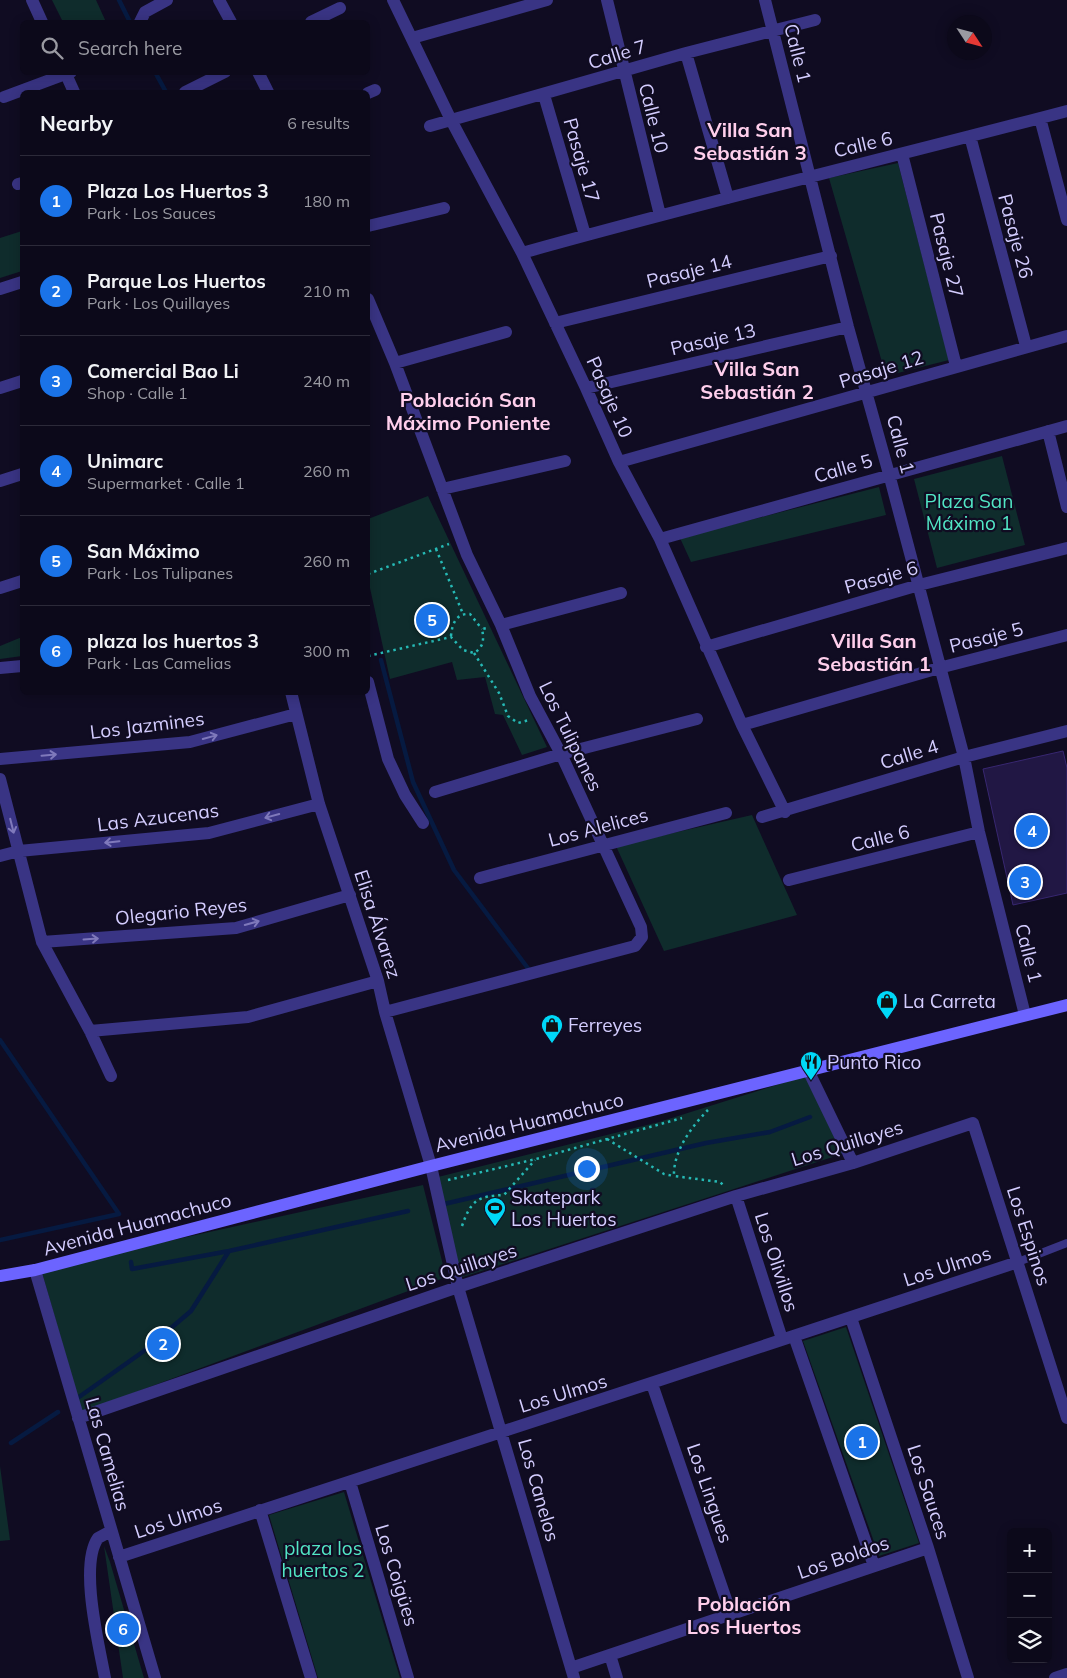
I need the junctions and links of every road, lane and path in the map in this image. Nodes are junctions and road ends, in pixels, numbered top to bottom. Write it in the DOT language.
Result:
graph roads {
  1 [pos="32,0"];
  2 [pos="167,0"];
  3 [pos="219,0"];
  4 [pos="393,0"];
  5 [pos="546,0"];
  6 [pos="607,0"];
  7 [pos="765,0"];
  8 [pos="340,8"];
  9 [pos="142,17"];
  10 [pos="41,20"];
  11 [pos="230,20"];
  12 [pos="315,20"];
  13 [pos="815,20"];
  14 [pos="774,31"];
  15 [pos="412,38"];
  16 [pos="686,53"];
  17 [pos="623,71"];
  18 [pos="62,75"];
  19 [pos="68,75"];
  20 [pos="219,75"];
  21 [pos="260,75"];
  22 [pos="22,90"];
  23 [pos="73,90"];
  24 [pos="189,90"];
  25 [pos="267,90"];
  26 [pos="20,91"];
  27 [pos="544,95"];
  28 [pos="4,97"];
  29 [pos="1067,111"];
  30 [pos="1040,118"];
  31 [pos="451,120"];
  32 [pos="430,126"];
  33 [pos="970,136"];
  34 [pos="902,154"];
  35 [pos="810,175"];
  36 [pos="728,198"];
  37 [pos="444,208"];
  38 [pos="660,215"];
  39 [pos="1067,220"];
  40 [pos="370,226"];
  41 [pos="585,235"];
  42 [pos="522,253"];
  43 [pos="831,256"];
  44 [pos="20,283"];
  45 [pos="0,289"];
  46 [pos="370,304"];
  47 [pos="555,323"];
  48 [pos="848,327"];
  49 [pos="506,332"];
  50 [pos="1067,336"];
  51 [pos="1026,346"];
  52 [pos="395,363"];
  53 [pos="956,366"];
  54 [pos="20,382"];
  55 [pos="0,388"];
  56 [pos="586,388"];
  57 [pos="868,394"];
  58 [pos="1067,426"];
  59 [pos="1048,431"];
  60 [pos="565,461"];
  61 [pos="618,462"];
  62 [pos="889,474"];
  63 [pos="20,475"];
  64 [pos="0,481"];
  65 [pos="442,489"];
  66 [pos="1067,507"];
  67 [pos="462,539"];
  68 [pos="660,540"];
  69 [pos="1067,548"];
  70 [pos="436,549"];
  71 [pos="370,573"];
  72 [pos="20,582"];
  73 [pos="919,585"];
  74 [pos="0,588"];
  75 [pos="621,593"];
  76 [pos="463,614"];
  77 [pos="501,625"];
  78 [pos="482,629"];
  79 [pos="1067,635"];
  80 [pos="450,637"];
  81 [pos="706,647"];
  82 [pos="474,652"];
  83 [pos="370,656"];
  84 [pos="20,666"];
  85 [pos="0,668"];
  86 [pos="939,668"];
  87 [pos="370,690"];
  88 [pos="292,695"];
  89 [pos="296,714"];
  90 [pos="541,718"];
  91 [pos="697,719"];
  92 [pos="742,725"];
  93 [pos="1067,731"];
  94 [pos="561,754"];
  95 [pos="964,757"];
  96 [pos="0,759"];
  97 [pos="0,779"];
  98 [pos="435,792"];
  99 [pos="319,804"];
  100 [pos="785,812"];
  101 [pos="726,813"];
  102 [pos="762,817"];
  103 [pos="423,823"];
  104 [pos="980,832"];
  105 [pos="602,845"];
  106 [pos="19,851"];
  107 [pos="0,856"];
  108 [pos="480,878"];
  109 [pos="789,880"];
  110 [pos="350,895"];
  111 [pos="42,942"];
  112 [pos="378,981"];
  113 [pos="1067,1005"];
  114 [pos="385,1012"];
  115 [pos="1025,1015"];
  116 [pos="90,1031"];
  117 [pos="808,1070"];
  118 [pos="111,1076"];
  119 [pos="717,1108"];
  120 [pos="707,1111"];
  121 [pos="698,1113"];
  122 [pos="689,1116"];
  123 [pos="973,1123"];
  124 [pos="607,1140"];
  125 [pos="536,1159"];
  126 [pos="853,1163"];
  127 [pos="431,1166"];
  128 [pos="674,1176"];
  129 [pos="448,1188"];
  130 [pos="736,1196"];
  131 [pos="462,1226"];
  132 [pos="1067,1243"];
  133 [pos="1018,1262"];
  134 [pos="35,1270"];
  135 [pos="0,1276"];
  136 [pos="458,1287"];
  137 [pos="851,1318"];
  138 [pos="788,1337"];
  139 [pos="652,1384"];
  140 [pos="78,1418"];
  141 [pos="1067,1418"];
  142 [pos="502,1432"];
  143 [pos="350,1482"];
  144 [pos="260,1510"];
  145 [pos="112,1531"];
  146 [pos="928,1548"];
  147 [pos="119,1557"];
  148 [pos="874,1566"];
  149 [pos="732,1614"];
  150 [pos="610,1655"];
  151 [pos="572,1673"];
  152 [pos="1067,1674"];
  153 [pos="104,1678"];
  154 [pos="155,1678"];
  155 [pos="310,1678"];
  156 [pos="408,1678"];
  157 [pos="617,1678"];
  158 [pos="968,1678"];
  159 [pos="1055,1678"];
  1 -- 10 [label="street"];
  2 -- 9 [label="street"];
  3 -- 11 [label="street"];
  4 -- 15 [label="street, Pasaje 10"];
  5 -- 15 [label="street"];
  6 -- 17 [label="street, Calle 10"];
  7 -- 14 [label="street, Calle 1"];
  8 -- 12 [label="street"];
  13 -- 14 [label="street, Calle 7"];
  14 -- 16 [label="street, Calle 7"];
  14 -- 35 [label="street, Calle 1"];
  15 -- 31 [label="street, Pasaje 10"];
  16 -- 17 [label="street, Calle 7"];
  16 -- 36 [label="street"];
  17 -- 27 [label="street, Calle 7"];
  17 -- 38 [label="street, Calle 10"];
  18 -- 22 [label="street"];
  19 -- 23 [label="street"];
  20 -- 24 [label="street"];
  21 -- 25 [label="street"];
  26 -- 28 [label="street"];
  27 -- 31 [label="street, Calle 7"];
  27 -- 41 [label="street, Pasaje 17"];
  29 -- 30 [label="street, Calle 6"];
  30 -- 33 [label="street, Calle 6"];
  30 -- 39 [label="street"];
  31 -- 32 [label="street, Calle 7"];
  31 -- 42 [label="street, Pasaje 10"];
  33 -- 34 [label="street, Calle 6"];
  33 -- 51 [label="street, Pasaje 26"];
  34 -- 35 [label="street, Calle 6"];
  34 -- 53 [label="street, Pasaje 27"];
  35 -- 36 [label="street, Calle 6"];
  35 -- 43 [label="street, Calle 1"];
  36 -- 38 [label="street, Calle 6"];
  37 -- 40 [label="street"];
  38 -- 41 [label="street, Calle 6"];
  41 -- 42 [label="street, Calle 6"];
  42 -- 47 [label="street, Pasaje 10"];
  43 -- 47 [label="street, Pasaje 14"];
  43 -- 48 [label="street, Calle 1"];
  44 -- 45 [label="street"];
  46 -- 52 [label="street, Los Tulipanes"];
  47 -- 56 [label="street, Pasaje 10"];
  48 -- 56 [label="street, Pasaje 13"];
  48 -- 57 [label="street, Calle 1"];
  49 -- 52 [label="street"];
  50 -- 51 [label="street, Pasaje 12"];
  51 -- 53 [label="street, Pasaje 12"];
  52 -- 65 [label="street, Los Tulipanes"];
  53 -- 57 [label="street, Pasaje 12"];
  54 -- 55 [label="street"];
  56 -- 61 [label="street, Pasaje 10"];
  57 -- 61 [label="street, Pasaje 12"];
  57 -- 62 [label="street, Calle 1"];
  58 -- 59 [label="street, Calle 5"];
  59 -- 62 [label="street, Calle 5"];
  59 -- 66 [label="street"];
  60 -- 65 [label="street"];
  61 -- 68 [label="street, Pasaje 10"];
  62 -- 68 [label="street, Calle 5"];
  62 -- 73 [label="street, Calle 1"];
  63 -- 64 [label="street"];
  65 -- 67 [label="street, Los Tulipanes"];
  67 -- 70 [label="path"];
  67 -- 77 [label="street, Los Tulipanes"];
  68 -- 81 [label="street, Pasaje 10"];
  69 -- 73 [label="street, Pasaje 6"];
  70 -- 71 [label="path"];
  70 -- 76 [label="path"];
  72 -- 74 [label="street"];
  73 -- 81 [label="street, Pasaje 6"];
  73 -- 86 [label="street, Calle 1"];
  75 -- 77 [label="street"];
  76 -- 78 [label="path"];
  76 -- 80 [label="path"];
  77 -- 78 [label="path"];
  77 -- 90 [label="street, Los Tulipanes"];
  78 -- 82 [label="path"];
  79 -- 86 [label="street, Pasaje 5"];
  80 -- 82 [label="path"];
  80 -- 83 [label="path"];
  81 -- 92 [label="street, Pasaje 10"];
  82 -- 90 [label="path"];
  84 -- 85 [label="street"];
  86 -- 92 [label="street, Pasaje 5"];
  86 -- 95 [label="street, Calle 1"];
  87 -- 103 [label="street"];
  88 -- 89 [label="street, Elisa Álvarez"];
  96 -- 89 [label="street, Los Jazmines, one-way"];
  89 -- 99 [label="street, Elisa Álvarez"];
  90 -- 94 [label="street, Los Tulipanes"];
  91 -- 94 [label="street"];
  92 -- 100 [label="street, Pasaje 10"];
  93 -- 95 [label="street, Calle 4"];
  94 -- 98 [label="street"];
  94 -- 105 [label="street, Los Tulipanes"];
  95 -- 100 [label="street, Calle 4"];
  95 -- 104 [label="street, Calle 1"];
  97 -- 106 [label="street, one-way"];
  99 -- 106 [label="street, Las Azucenas, one-way"];
  99 -- 110 [label="street, Elisa Álvarez"];
  100 -- 102 [label="street, Calle 4"];
  101 -- 105 [label="street, Los Alelices"];
  104 -- 109 [label="street, Calle 6"];
  104 -- 115 [label="street, Calle 1"];
  105 -- 108 [label="street, Los Alelices"];
  105 -- 114 [label="street, Los Tulipanes"];
  106 -- 107 [label="street, Las Azucenas"];
  106 -- 111 [label="street"];
  111 -- 110 [label="street, Olegario Reyes, one-way"];
  110 -- 112 [label="street, Elisa Álvarez"];
  111 -- 116 [label="street"];
  112 -- 114 [label="street, Elisa Álvarez"];
  112 -- 116 [label="street"];
  113 -- 115 [label="main road, Avenida Huamachuco"];
  114 -- 127 [label="street, Elisa Álvarez"];
  115 -- 117 [label="main road, Avenida Huamachuco"];
  116 -- 118 [label="street"];
  117 -- 126 [label="street"];
  117 -- 127 [label="main road, Avenida Huamachuco"];
  119 -- 120 [label="path"];
  120 -- 121 [label="path"];
  120 -- 128 [label="path"];
  122 -- 124 [label="path"];
  123 -- 126 [label="street, Los Quillayes"];
  123 -- 133 [label="street, Los Espinos"];
  124 -- 125 [label="path"];
  124 -- 128 [label="path"];
  125 -- 129 [label="path"];
  125 -- 131 [label="path"];
  126 -- 130 [label="street, Los Quillayes"];
  127 -- 134 [label="main road, Avenida Huamachuco"];
  127 -- 136 [label="street, Los Canelos"];
  128 -- 130 [label="path"];
  130 -- 136 [label="street, Los Quillayes"];
  130 -- 138 [label="street, Los Olivillos"];
  132 -- 133 [label="lane"];
  133 -- 137 [label="street, Los Ulmos"];
  133 -- 141 [label="street, Los Espinos"];
  134 -- 135 [label="main road, Avenida Huamachuco"];
  134 -- 140 [label="street, Las Camelias"];
  136 -- 140 [label="street, Los Quillayes"];
  136 -- 142 [label="street, Los Canelos"];
  137 -- 138 [label="street, Los Ulmos"];
  137 -- 146 [label="street, Los Sauces"];
  138 -- 139 [label="street, Los Ulmos"];
  138 -- 148 [label="street"];
  139 -- 142 [label="street, Los Ulmos"];
  139 -- 149 [label="street, Los Lingues"];
  140 -- 145 [label="street, Las Camelias"];
  142 -- 143 [label="street, Los Ulmos"];
  142 -- 151 [label="street, Los Canelos"];
  143 -- 144 [label="street, Los Ulmos"];
  143 -- 156 [label="street, Los Coigües"];
  144 -- 147 [label="street, Los Ulmos"];
  144 -- 155 [label="street"];
  145 -- 147 [label="street, Las Camelias"];
  145 -- 153 [label="street"];
  146 -- 148 [label="street, Los Boldos"];
  146 -- 158 [label="street, Los Sauces"];
  147 -- 154 [label="street, Las Camelias"];
  148 -- 149 [label="street, Los Boldos"];
  149 -- 150 [label="street, Los Boldos"];
  150 -- 151 [label="street, Los Boldos"];
  150 -- 157 [label="street"];
  152 -- 159 [label="street"];
}
